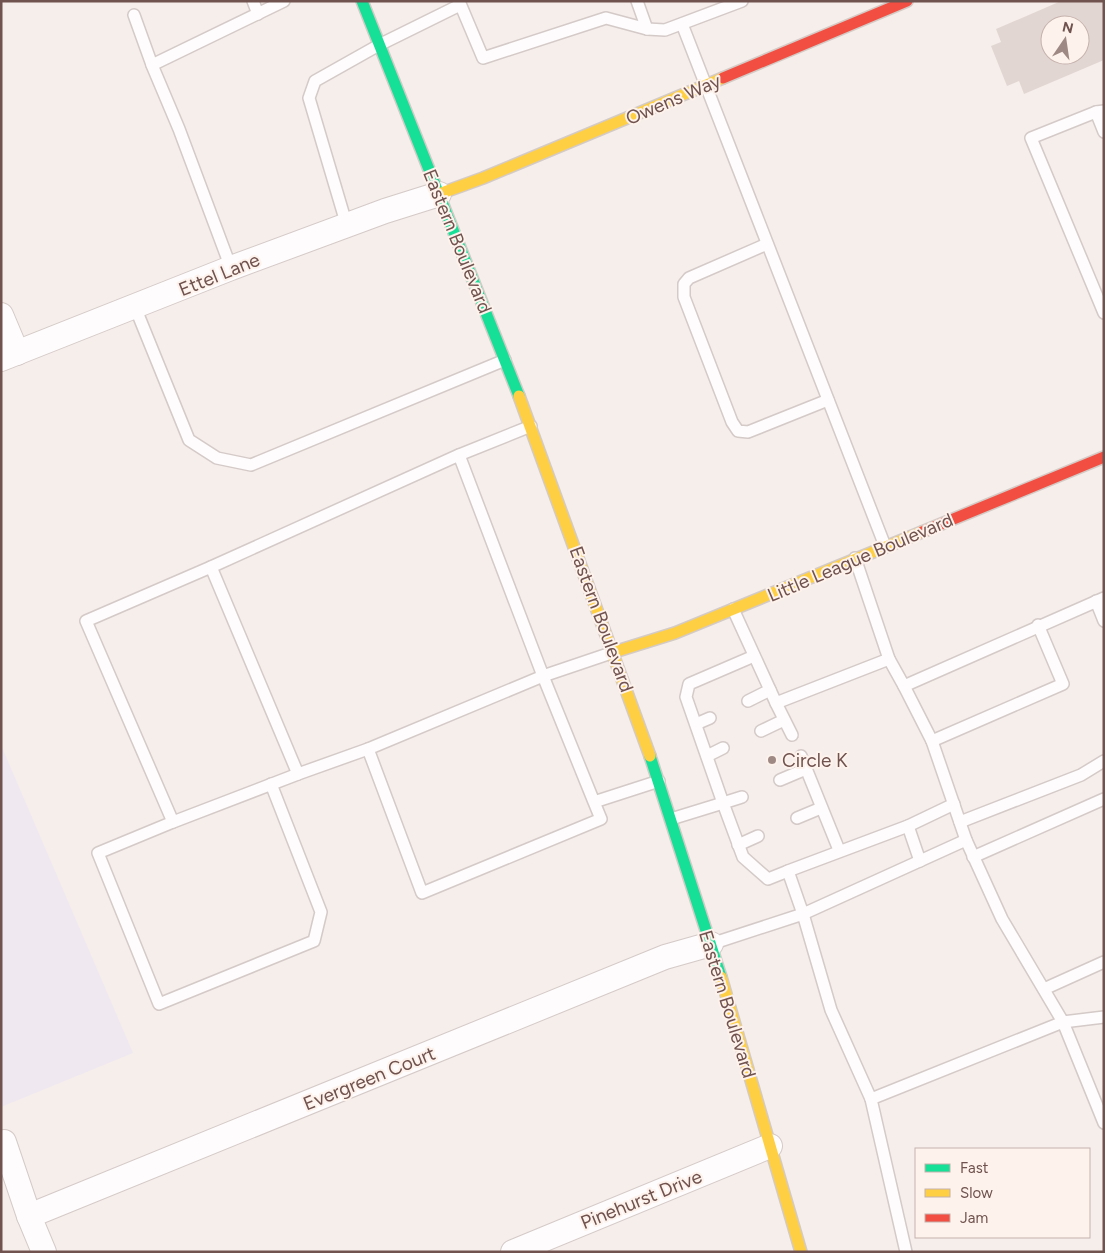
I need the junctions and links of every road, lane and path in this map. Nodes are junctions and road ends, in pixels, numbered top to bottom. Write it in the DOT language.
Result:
graph roads {
  1 [pos="253,1"];
  2 [pos="284,1"];
  3 [pos="362,1"];
  4 [pos="637,1"];
  5 [pos="742,1"];
  6 [pos="907,1"];
  7 [pos="460,3"];
  8 [pos="258,14"];
  9 [pos="134,15"];
  10 [pos="682,24"];
  11 [pos="648,29"];
  12 [pos="379,45"];
  13 [pos="152,65"];
  14 [pos="705,86"];
  15 [pos="1100,112"];
  16 [pos="1104,132"];
  17 [pos="439,194"];
  18 [pos="347,226"];
  19 [pos="767,244"];
  20 [pos="231,268"];
  21 [pos="135,307"];
  22 [pos="1104,313"];
  23 [pos="1,314"];
  24 [pos="9,356"];
  25 [pos="505,360"];
  26 [pos="828,400"];
  27 [pos="531,426"];
  28 [pos="459,455"];
  29 [pos="1104,457"];
  30 [pos="885,546"];
  31 [pos="855,558"];
  32 [pos="211,567"];
  33 [pos="1100,599"];
  34 [pos="733,609"];
  35 [pos="1104,621"];
  36 [pos="1038,625"];
  37 [pos="614,652"];
  38 [pos="754,656"];
  39 [pos="889,659"];
  40 [pos="543,676"];
  41 [pos="904,686"];
  42 [pos="770,690"];
  43 [pos="748,701"];
  44 [pos="776,703"];
  45 [pos="710,718"];
  46 [pos="784,720"];
  47 [pos="696,724"];
  48 [pos="761,731"];
  49 [pos="792,735"];
  50 [pos="932,741"];
  51 [pos="723,748"];
  52 [pos="368,749"];
  53 [pos="707,756"];
  54 [pos="801,756"];
  55 [pos="1104,761"];
  56 [pos="806,769"];
  57 [pos="298,774"];
  58 [pos="780,780"];
  59 [pos="659,781"];
  60 [pos="271,784"];
  61 [pos="742,797"];
  62 [pos="1104,799"];
  63 [pos="594,802"];
  64 [pos="723,802"];
  65 [pos="954,804"];
  66 [pos="821,808"];
  67 [pos="797,818"];
  68 [pos="671,819"];
  69 [pos="173,822"];
  70 [pos="960,822"];
  71 [pos="908,826"];
  72 [pos="758,836"];
  73 [pos="966,840"];
  74 [pos="738,845"];
  75 [pos="839,850"];
  76 [pos="973,857"];
  77 [pos="920,861"];
  78 [pos="788,871"];
  79 [pos="803,914"];
  80 [pos="711,944"];
  81 [pos="1104,962"];
  82 [pos="1044,989"];
  83 [pos="1104,1017"];
  84 [pos="1063,1022"];
  85 [pos="871,1099"];
  86 [pos="1104,1122"];
  87 [pos="4,1142"];
  88 [pos="770,1146"];
  89 [pos="29,1216"];
  90 [pos="44,1252"];
  91 [pos="513,1252"];
  92 [pos="801,1252"];
  93 [pos="906,1252"];
  1 -- 8 [label="lane"];
  2 -- 8 [label="lane"];
  3 -- 12 [label="main road, Eastern Boulevard"];
  4 -- 11 [label="lane"];
  5 -- 10 [label="lane"];
  6 -- 14 [label="main road, Owens Way"];
  7 -- 11 [label="lane"];
  7 -- 12 [label="lane"];
  8 -- 13 [label="lane"];
  9 -- 13 [label="lane"];
  10 -- 11 [label="lane"];
  10 -- 14 [label="lane"];
  12 -- 17 [label="main road, Eastern Boulevard"];
  12 -- 18 [label="lane"];
  13 -- 20 [label="lane"];
  14 -- 17 [label="main road, Owens Way"];
  14 -- 19 [label="lane"];
  15 -- 16 [label="lane"];
  15 -- 22 [label="lane"];
  17 -- 18 [label="street, Ettel Lane"];
  17 -- 25 [label="main road, Eastern Boulevard"];
  18 -- 20 [label="street, Ettel Lane"];
  19 -- 26 [label="lane"];
  19 -- 26 [label="lane"];
  20 -- 21 [label="street, Ettel Lane"];
  21 -- 24 [label="street, Ettel Lane"];
  21 -- 25 [label="lane"];
  23 -- 24 [label="street"];
  25 -- 27 [label="main road, Eastern Boulevard"];
  26 -- 30 [label="lane"];
  27 -- 28 [label="lane"];
  27 -- 37 [label="main road, Eastern Boulevard"];
  28 -- 32 [label="lane"];
  28 -- 40 [label="lane"];
  29 -- 30 [label="main road, Little League Boulevard"];
  30 -- 31 [label="main road, Little League Boulevard"];
  31 -- 34 [label="main road, Little League Boulevard"];
  31 -- 39 [label="lane"];
  32 -- 57 [label="lane"];
  32 -- 69 [label="lane"];
  33 -- 35 [label="lane"];
  33 -- 36 [label="lane"];
  34 -- 37 [label="main road, Little League Boulevard"];
  34 -- 38 [label="lane"];
  36 -- 41 [label="lane"];
  36 -- 50 [label="lane"];
  37 -- 40 [label="lane"];
  37 -- 59 [label="main road, Eastern Boulevard"];
  38 -- 42 [label="lane"];
  38 -- 47 [label="lane"];
  39 -- 41 [label="lane"];
  39 -- 44 [label="lane"];
  40 -- 52 [label="lane"];
  40 -- 63 [label="lane"];
  41 -- 50 [label="lane"];
  42 -- 43 [label="lane"];
  42 -- 44 [label="lane"];
  44 -- 46 [label="lane"];
  45 -- 47 [label="lane"];
  46 -- 48 [label="lane"];
  46 -- 49 [label="lane"];
  47 -- 53 [label="lane"];
  50 -- 65 [label="lane"];
  51 -- 53 [label="lane"];
  52 -- 57 [label="lane"];
  52 -- 63 [label="lane"];
  53 -- 64 [label="lane"];
  54 -- 56 [label="lane"];
  55 -- 70 [label="lane"];
  56 -- 58 [label="lane"];
  56 -- 66 [label="lane"];
  57 -- 60 [label="lane"];
  59 -- 63 [label="lane"];
  59 -- 68 [label="main road, Eastern Boulevard"];
  60 -- 69 [label="lane"];
  60 -- 69 [label="lane"];
  61 -- 64 [label="lane"];
  62 -- 76 [label="lane"];
  64 -- 68 [label="lane"];
  64 -- 74 [label="lane"];
  65 -- 70 [label="lane"];
  65 -- 71 [label="lane"];
  66 -- 67 [label="lane"];
  66 -- 75 [label="lane"];
  68 -- 80 [label="main road, Eastern Boulevard"];
  70 -- 73 [label="lane"];
  71 -- 75 [label="lane"];
  71 -- 77 [label="lane"];
  72 -- 74 [label="lane"];
  73 -- 76 [label="lane"];
  73 -- 77 [label="lane"];
  74 -- 78 [label="lane"];
  75 -- 78 [label="lane"];
  76 -- 82 [label="lane"];
  77 -- 79 [label="lane"];
  78 -- 79 [label="lane"];
  79 -- 80 [label="lane"];
  79 -- 85 [label="lane"];
  80 -- 88 [label="main road, Eastern Boulevard"];
  80 -- 89 [label="street, Evergreen Court"];
  81 -- 82 [label="lane"];
  82 -- 84 [label="lane"];
  83 -- 84 [label="lane"];
  84 -- 85 [label="lane"];
  84 -- 86 [label="lane"];
  85 -- 93 [label="lane"];
  87 -- 89 [label="street"];
  88 -- 91 [label="street, Pinehurst Drive"];
  88 -- 92 [label="main road, Eastern Boulevard"];
  89 -- 90 [label="street"];
}
